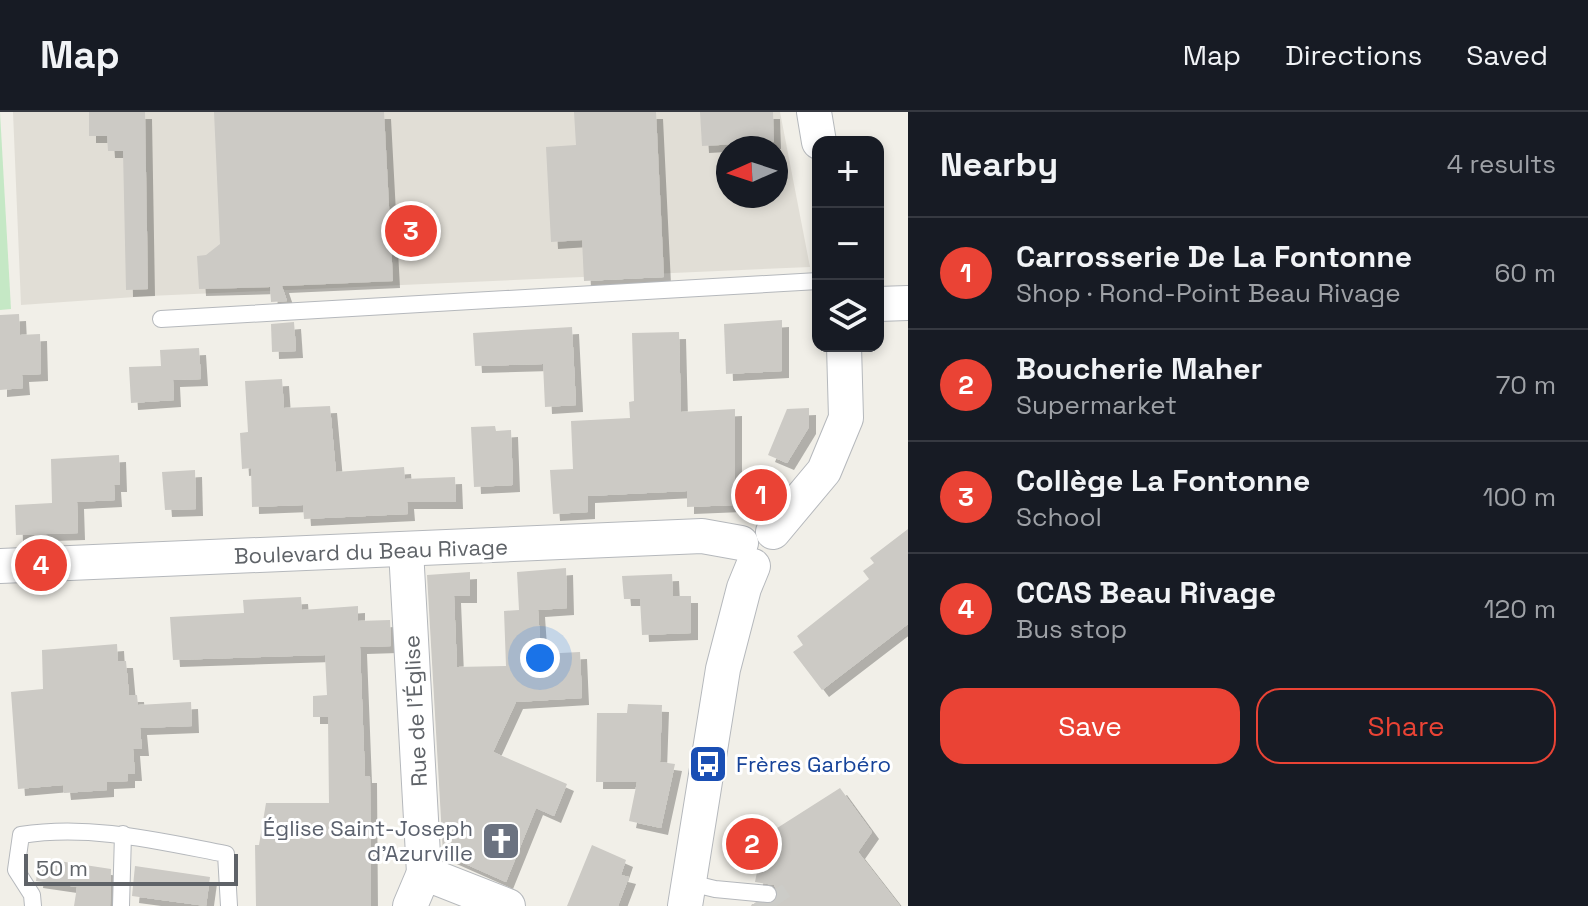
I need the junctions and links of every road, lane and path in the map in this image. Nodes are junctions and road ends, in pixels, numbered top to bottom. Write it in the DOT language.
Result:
graph roads {
  1 [pos="814,112"];
  2 [pos="818,136"];
  3 [pos="812,281"];
  4 [pos="908,303"];
  5 [pos="884,304"];
  6 [pos="161,319"];
  7 [pos="844,352"];
  8 [pos="406,550"];
  9 [pos="747,554"];
  10 [pos="0,566"];
  11 [pos="123,834"];
  12 [pos="424,873"];
  13 [pos="688,894"];
  14 [pos="768,894"];
  15 [pos="33,906"];
  16 [pos="121,906"];
  17 [pos="229,906"];
  18 [pos="410,906"];
  19 [pos="508,906"];
  1 -- 2 [label="street"];
  3 -- 6 [label="lane"];
  4 -- 5 [label="street"];
  7 -- 9 [label="street"];
  8 -- 9 [label="street, Boulevard du Beau Rivage"];
  8 -- 10 [label="street, Boulevard du Beau Rivage"];
  8 -- 12 [label="street, Rue de l'Église"];
  9 -- 13 [label="street"];
  11 -- 15 [label="lane"];
  11 -- 16 [label="lane"];
  11 -- 17 [label="lane"];
  12 -- 18 [label="street"];
  12 -- 19 [label="street"];
  13 -- 14 [label="lane"];
}
